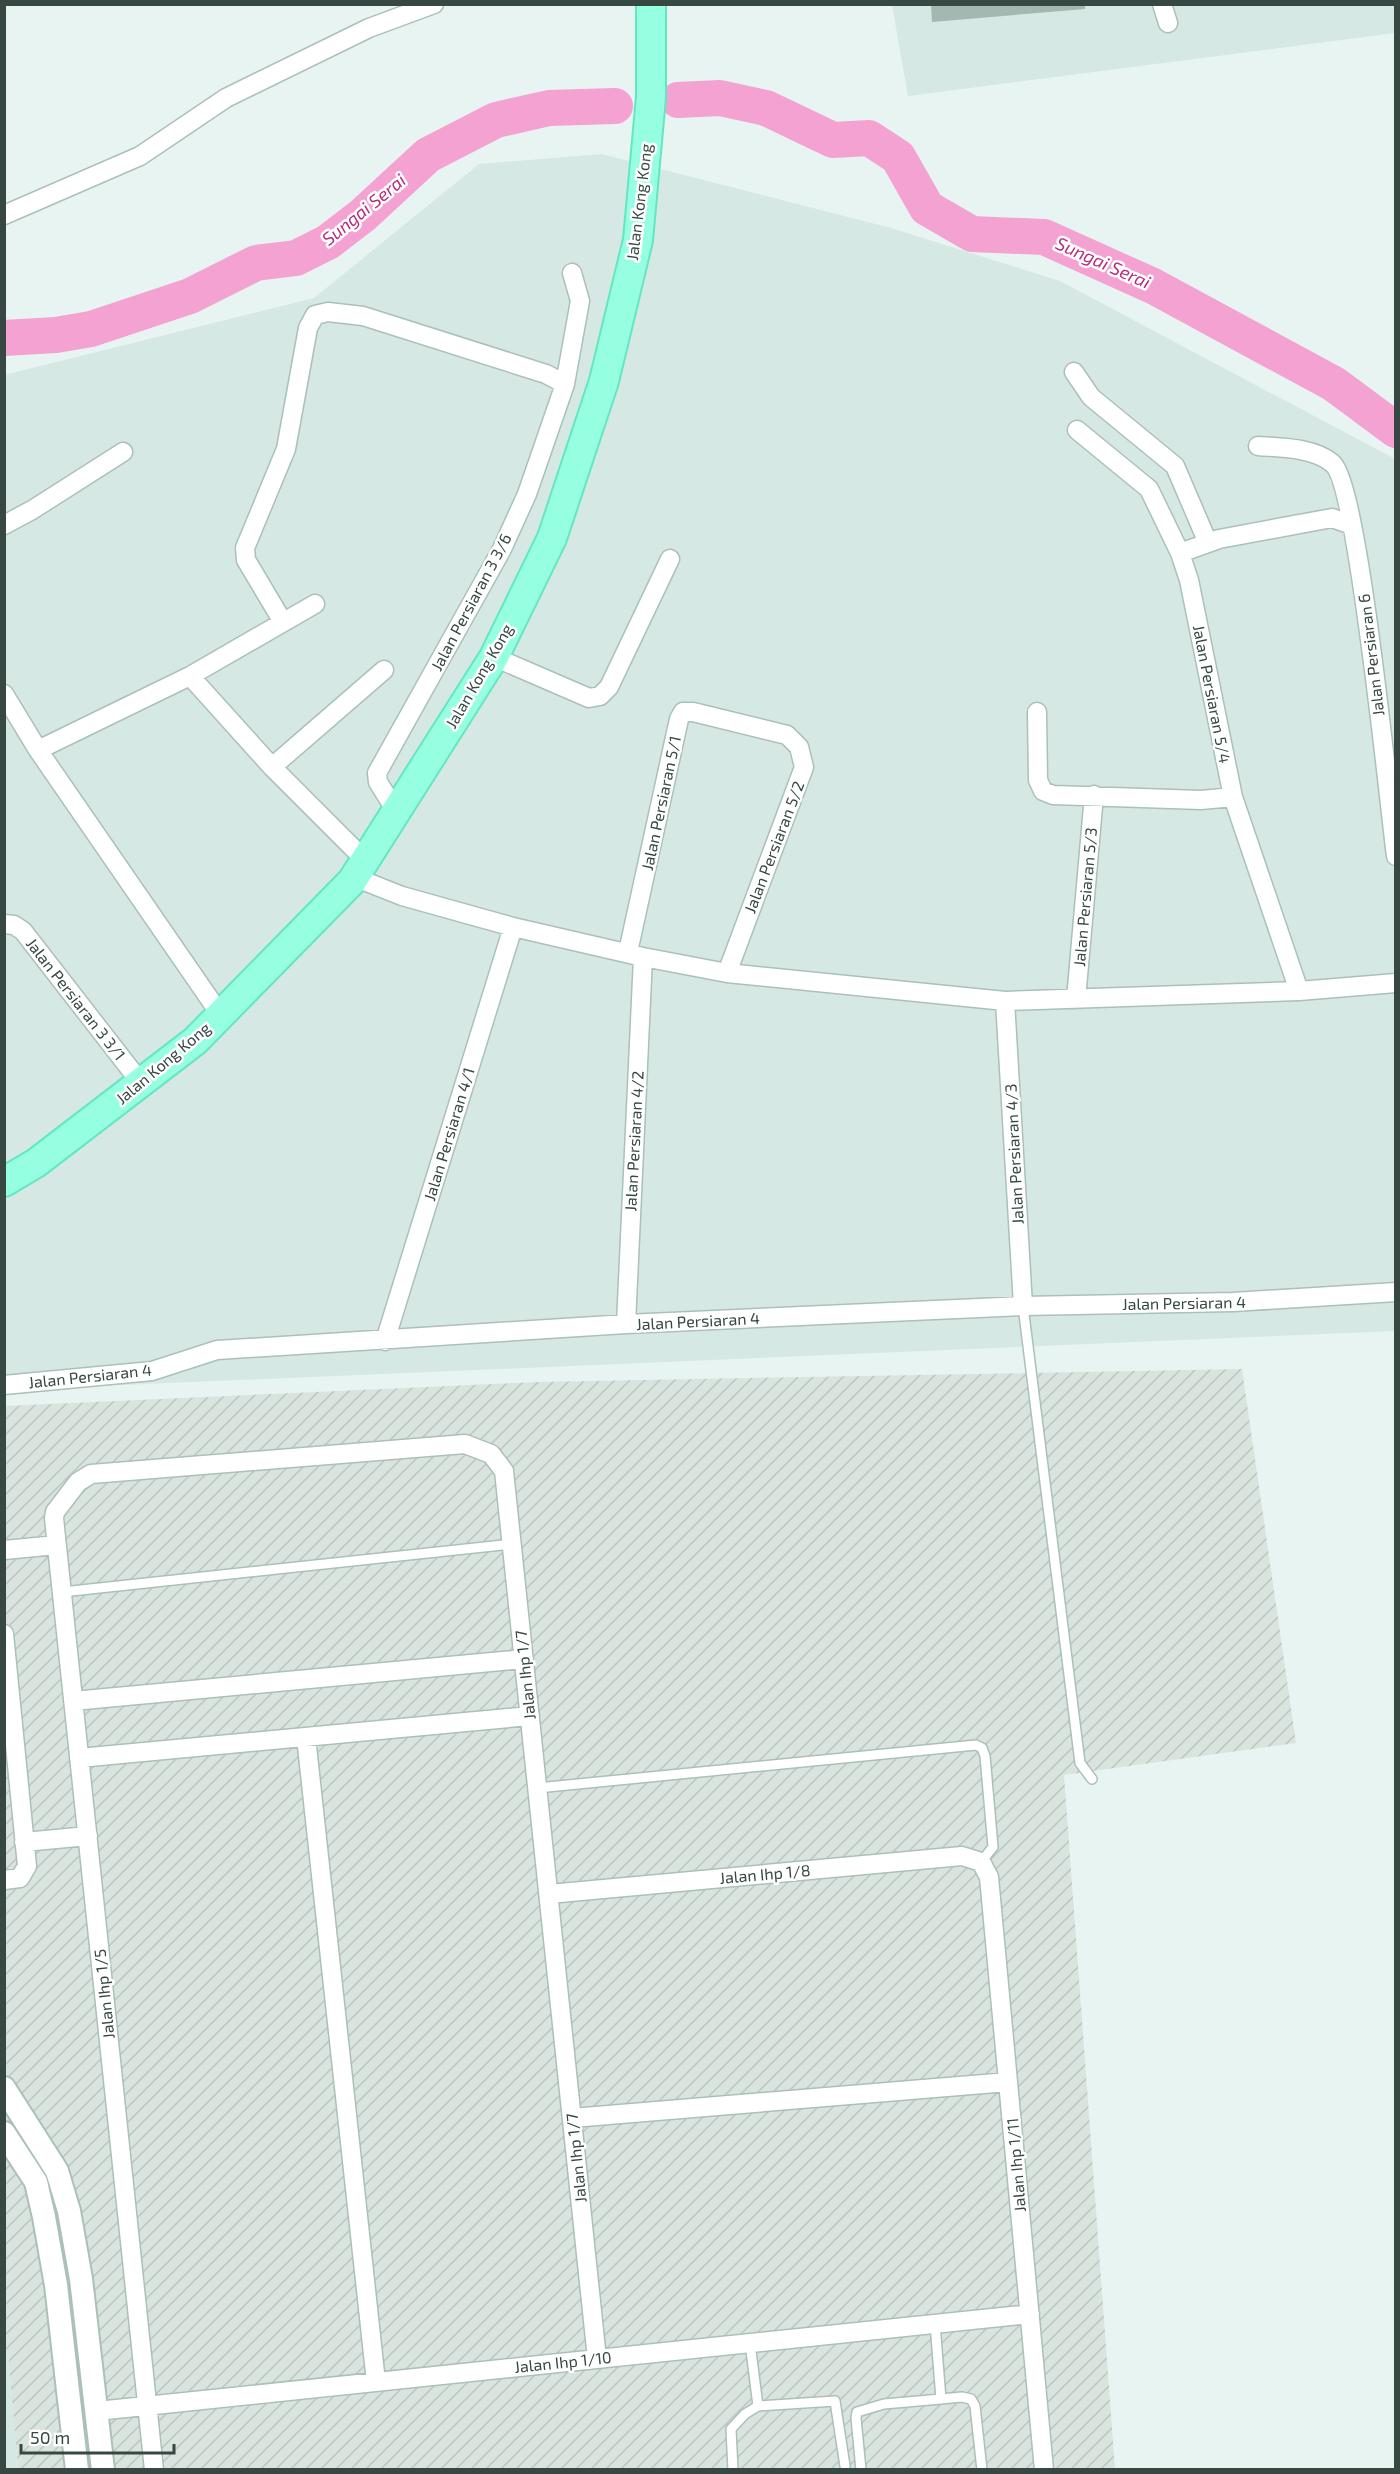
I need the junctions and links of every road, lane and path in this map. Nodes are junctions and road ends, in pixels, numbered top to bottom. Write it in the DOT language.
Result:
graph roads {
  1 [pos="434,4"];
  2 [pos="651,4"];
  3 [pos="1162,4"];
  4 [pos="1168,23"];
  5 [pos="4,216"];
  6 [pos="572,273"];
  7 [pos="1074,372"];
  8 [pos="566,384"];
  9 [pos="1077,430"];
  10 [pos="1258,446"];
  11 [pos="123,452"];
  12 [pos="4,525"];
  13 [pos="1352,525"];
  14 [pos="1208,543"];
  15 [pos="1180,553"];
  16 [pos="669,559"];
  17 [pos="315,604"];
  18 [pos="283,622"];
  19 [pos="494,657"];
  20 [pos="384,669"];
  21 [pos="190,676"];
  22 [pos="6,700"];
  23 [pos="1037,712"];
  24 [pos="740,723"];
  25 [pos="38,750"];
  26 [pos="272,767"];
  27 [pos="1094,795"];
  28 [pos="1233,797"];
  29 [pos="396,811"];
  30 [pos="1395,856"];
  31 [pos="359,868"];
  32 [pos="4,924"];
  33 [pos="513,927"];
  34 [pos="635,955"];
  35 [pos="727,973"];
  36 [pos="1395,983"];
  37 [pos="1299,991"];
  38 [pos="1076,999"];
  39 [pos="1005,1001"];
  40 [pos="220,1014"];
  41 [pos="141,1083"];
  42 [pos="4,1182"];
  43 [pos="1395,1292"];
  44 [pos="1023,1306"];
  45 [pos="626,1324"];
  46 [pos="385,1341"];
  47 [pos="4,1385"];
  48 [pos="54,1518"];
  49 [pos="512,1544"];
  50 [pos="57,1545"];
  51 [pos="4,1550"];
  52 [pos="62,1592"];
  53 [pos="4,1634"];
  54 [pos="5,1655"];
  55 [pos="524,1659"];
  56 [pos="73,1701"];
  57 [pos="530,1716"];
  58 [pos="306,1737"];
  59 [pos="79,1758"];
  60 [pos="1092,1779"];
  61 [pos="537,1788"];
  62 [pos="87,1836"];
  63 [pos="24,1842"];
  64 [pos="981,1862"];
  65 [pos="4,1880"];
  66 [pos="549,1894"];
  67 [pos="1008,2082"];
  68 [pos="4,2088"];
  69 [pos="572,2118"];
  70 [pos="4,2133"];
  71 [pos="1030,2314"];
  72 [pos="935,2324"];
  73 [pos="750,2343"];
  74 [pos="597,2359"];
  75 [pos="376,2382"];
  76 [pos="941,2399"];
  77 [pos="147,2405"];
  78 [pos="759,2406"];
  79 [pos="97,2410"];
  80 [pos="845,2466"];
  81 [pos="77,2469"];
  82 [pos="104,2469"];
  83 [pos="154,2469"];
  84 [pos="733,2469"];
  85 [pos="861,2469"];
  86 [pos="982,2469"];
  87 [pos="1044,2469"];
  1 -- 5 [label="street"];
  2 -- 19 [label="main road, Jalan Kong Kong"];
  3 -- 4 [label="street"];
  6 -- 8 [label="street"];
  7 -- 14 [label="street"];
  8 -- 18 [label="street"];
  8 -- 29 [label="street, Jalan Persiaran 3 3/6"];
  9 -- 15 [label="street, Jalan Persiaran 5/4"];
  10 -- 13 [label="street, Jalan Persiaran 6"];
  11 -- 12 [label="street"];
  13 -- 14 [label="street"];
  13 -- 30 [label="street, Jalan Persiaran 6"];
  14 -- 15 [label="street"];
  15 -- 28 [label="street, Jalan Persiaran 5/4"];
  16 -- 19 [label="street"];
  17 -- 18 [label="street"];
  18 -- 21 [label="street"];
  19 -- 29 [label="main road, Jalan Kong Kong"];
  20 -- 26 [label="street"];
  21 -- 25 [label="street"];
  21 -- 26 [label="street"];
  22 -- 25 [label="street"];
  23 -- 27 [label="street"];
  24 -- 34 [label="street, Jalan Persiaran 5/1"];
  24 -- 35 [label="street, Jalan Persiaran 5/2"];
  25 -- 40 [label="street"];
  26 -- 31 [label="street"];
  27 -- 28 [label="street"];
  27 -- 38 [label="street, Jalan Persiaran 5/3"];
  28 -- 37 [label="street, Jalan Persiaran 5/4"];
  29 -- 31 [label="main road, Jalan Kong Kong"];
  31 -- 33 [label="street"];
  31 -- 40 [label="main road, Jalan Kong Kong"];
  32 -- 41 [label="street, Jalan Persiaran 3 3/1"];
  33 -- 34 [label="street"];
  33 -- 46 [label="street, Jalan Persiaran 4/1"];
  34 -- 35 [label="street"];
  34 -- 45 [label="street, Jalan Persiaran 4/2"];
  35 -- 39 [label="street"];
  36 -- 37 [label="street"];
  37 -- 38 [label="street"];
  38 -- 39 [label="street"];
  39 -- 44 [label="street, Jalan Persiaran 4/3"];
  40 -- 41 [label="main road, Jalan Kong Kong"];
  41 -- 42 [label="main road, Jalan Kong Kong"];
  43 -- 44 [label="street, Jalan Persiaran 4"];
  44 -- 45 [label="street, Jalan Persiaran 4"];
  44 -- 60 [label="lane"];
  45 -- 46 [label="street, Jalan Persiaran 4"];
  46 -- 47 [label="street, Jalan Persiaran 4"];
  48 -- 49 [label="street, Jalan Ihp 1/7"];
  48 -- 50 [label="street, Jalan Ihp 1/5"];
  49 -- 52 [label="lane"];
  49 -- 55 [label="street, Jalan Ihp 1/7"];
  50 -- 51 [label="street"];
  50 -- 52 [label="street, Jalan Ihp 1/5"];
  52 -- 56 [label="street, Jalan Ihp 1/5"];
  53 -- 54 [label="street"];
  54 -- 63 [label="street"];
  55 -- 56 [label="street"];
  55 -- 57 [label="street, Jalan Ihp 1/7"];
  56 -- 59 [label="street, Jalan Ihp 1/5"];
  57 -- 58 [label="street"];
  57 -- 61 [label="street, Jalan Ihp 1/7"];
  58 -- 59 [label="street"];
  58 -- 75 [label="street"];
  59 -- 62 [label="street, Jalan Ihp 1/5"];
  61 -- 64 [label="lane"];
  61 -- 66 [label="street, Jalan Ihp 1/7"];
  62 -- 63 [label="street"];
  62 -- 77 [label="street, Jalan Ihp 1/5"];
  63 -- 65 [label="street"];
  64 -- 66 [label="street, Jalan Ihp 1/8"];
  64 -- 67 [label="street, Jalan Ihp 1/11"];
  66 -- 69 [label="street, Jalan Ihp 1/7"];
  67 -- 69 [label="street"];
  67 -- 71 [label="street, Jalan Ihp 1/11"];
  68 -- 79 [label="street"];
  69 -- 74 [label="street, Jalan Ihp 1/7"];
  70 -- 81 [label="street"];
  71 -- 72 [label="street, Jalan Ihp 1/10"];
  71 -- 87 [label="street, Jalan Ihp 1/11"];
  72 -- 73 [label="street, Jalan Ihp 1/10"];
  72 -- 76 [label="lane"];
  73 -- 74 [label="street, Jalan Ihp 1/10"];
  73 -- 78 [label="lane"];
  74 -- 75 [label="street, Jalan Ihp 1/10"];
  75 -- 77 [label="street, Jalan Ihp 1/10"];
  76 -- 85 [label="lane"];
  76 -- 86 [label="lane"];
  77 -- 79 [label="street, Jalan Ihp 1/10"];
  77 -- 83 [label="street, Jalan Ihp 1/5"];
  78 -- 80 [label="lane"];
  78 -- 84 [label="lane"];
  79 -- 82 [label="street"];
}
